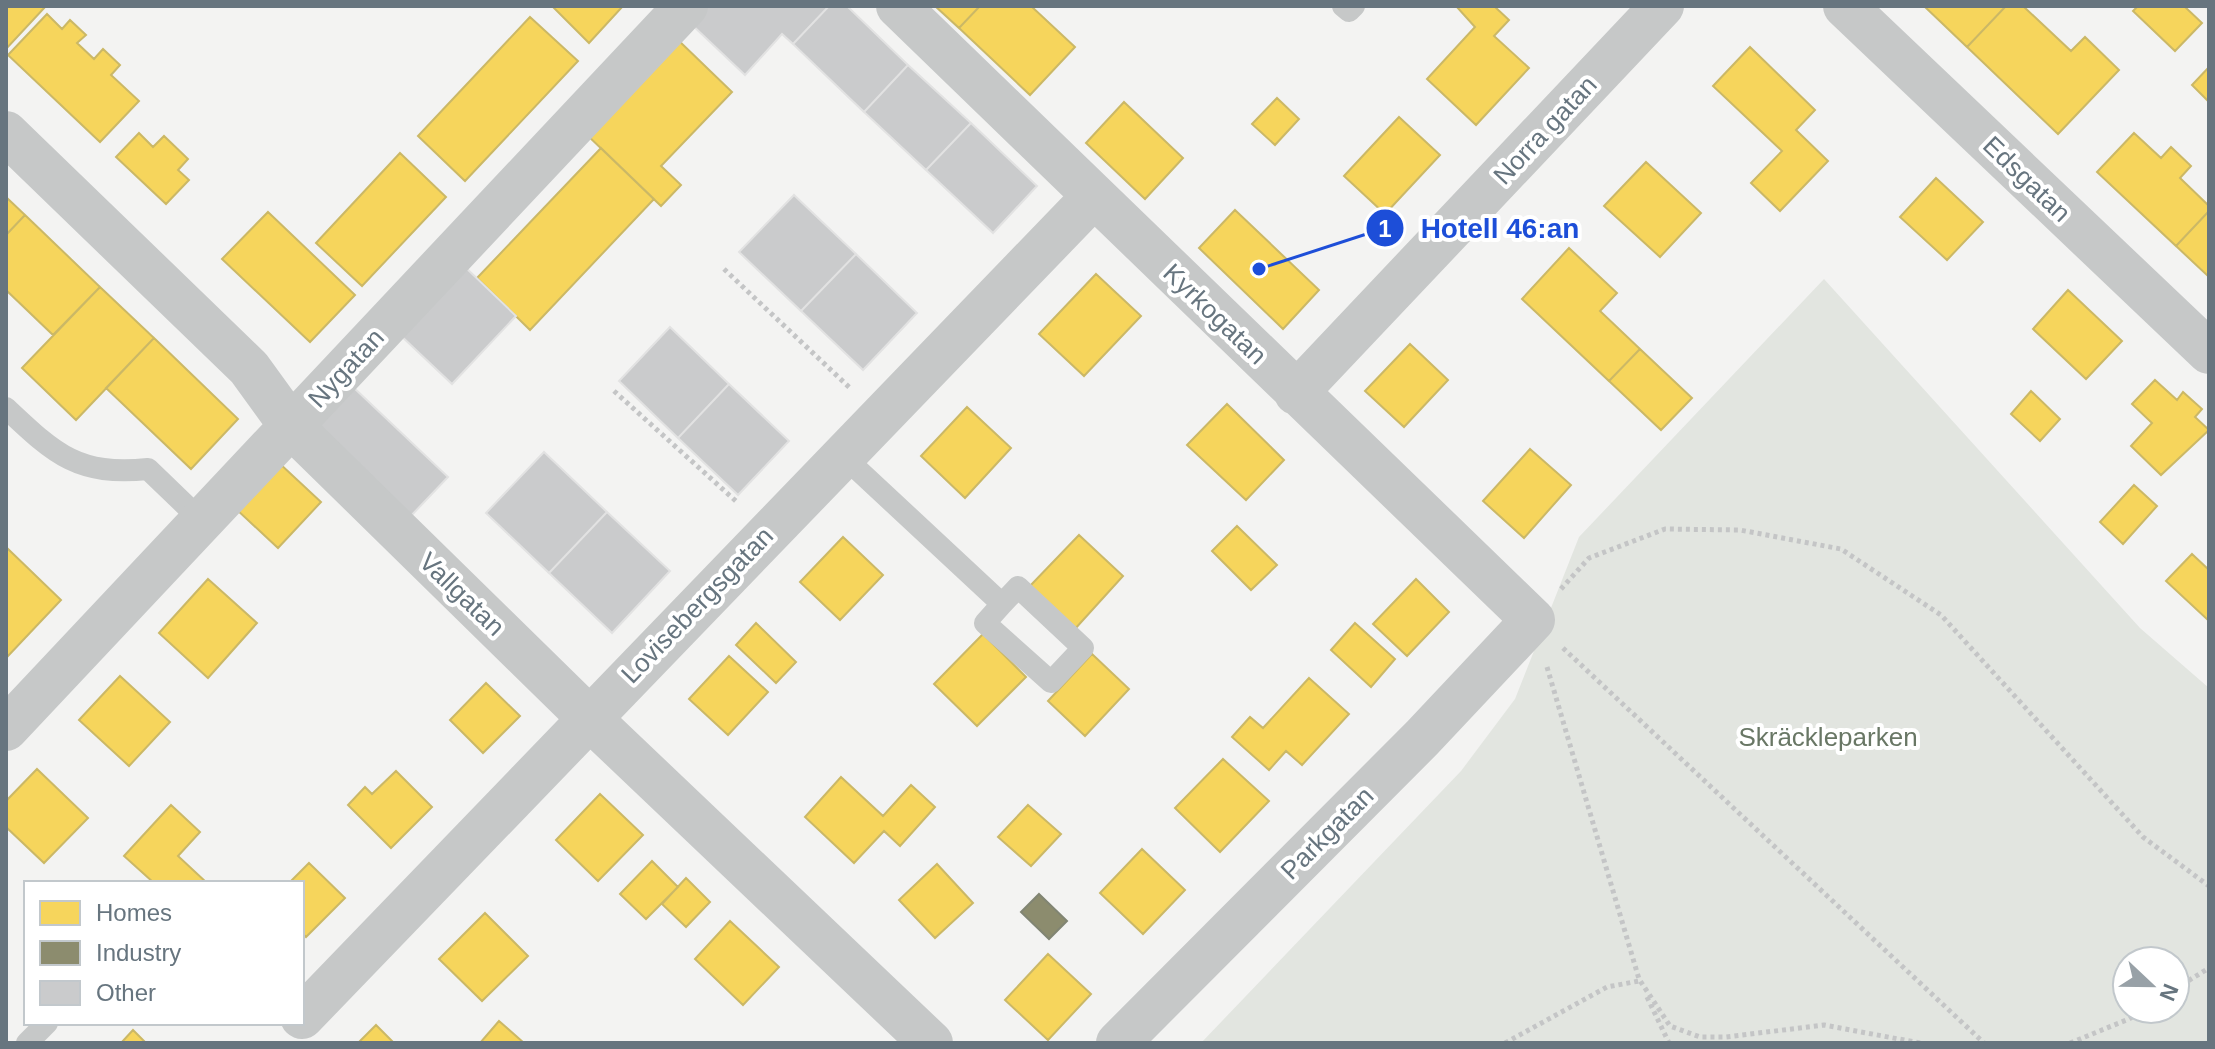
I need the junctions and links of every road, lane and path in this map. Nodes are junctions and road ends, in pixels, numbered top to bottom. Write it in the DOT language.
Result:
graph roads {
  1 [pos="686,6"];
  2 [pos="898,6"];
  3 [pos="1343,6"];
  4 [pos="1354,6"];
  5 [pos="1662,6"];
  6 [pos="1845,6"];
  7 [pos="6,133"];
  8 [pos="1094,196"];
  9 [pos="724,269"];
  10 [pos="2209,352"];
  11 [pos="614,391"];
  12 [pos="1296,393"];
  13 [pos="6,408"];
  14 [pos="880,416"];
  15 [pos="291,426"];
  16 [pos="842,455"];
  17 [pos="202,521"];
  18 [pos="769,531"];
  19 [pos="1002,604"];
  20 [pos="1533,620"];
  21 [pos="588,717"];
  22 [pos="6,729"];
  23 [pos="2209,886"];
  24 [pos="2209,968"];
  25 [pos="1639,979"];
  26 [pos="2191,979"];
  27 [pos="304,1015"];
  28 [pos="45,1025"];
  29 [pos="295,1025"];
  30 [pos="2114,1025"];
  31 [pos="27,1043"];
  32 [pos="278,1043"];
  33 [pos="931,1043"];
  34 [pos="1118,1043"];
  35 [pos="1505,1043"];
  36 [pos="1669,1043"];
  37 [pos="1920,1043"];
  38 [pos="1984,1043"];
  39 [pos="2070,1043"];
  1 -- 15 [label="street, Nygatan"];
  2 -- 8 [label="street, Kyrkogatan"];
  3 -- 4 [label="lane"];
  5 -- 12 [label="street, Norra gatan"];
  6 -- 10 [label="street, Edsgatan"];
  7 -- 15 [label="street, Vallgatan"];
  8 -- 12 [label="street, Kyrkogatan"];
  8 -- 14 [label="street, Lovisebergsgatan"];
  9 -- 14 [label="path"];
  11 -- 18 [label="path"];
  12 -- 20 [label="street, Kyrkogatan"];
  13 -- 17 [label="lane"];
  14 -- 16 [label="street, Lovisebergsgatan"];
  15 -- 17 [label="street, Nygatan"];
  15 -- 21 [label="street, Vallgatan"];
  16 -- 18 [label="street, Lovisebergsgatan"];
  16 -- 19 [label="lane"];
  17 -- 22 [label="street, Nygatan"];
  18 -- 21 [label="street, Lovisebergsgatan"];
  20 -- 23 [label="path"];
  20 -- 25 [label="path"];
  20 -- 34 [label="street, Parkgatan"];
  20 -- 38 [label="path"];
  21 -- 27 [label="street, Lovisebergsgatan"];
  21 -- 33 [label="street, Vallgatan"];
  24 -- 26 [label="path"];
  25 -- 35 [label="path"];
  25 -- 36 [label="path"];
  25 -- 37 [label="path"];
  28 -- 31 [label="lane"];
  29 -- 32 [label="street"];
  30 -- 39 [label="path"];
}
